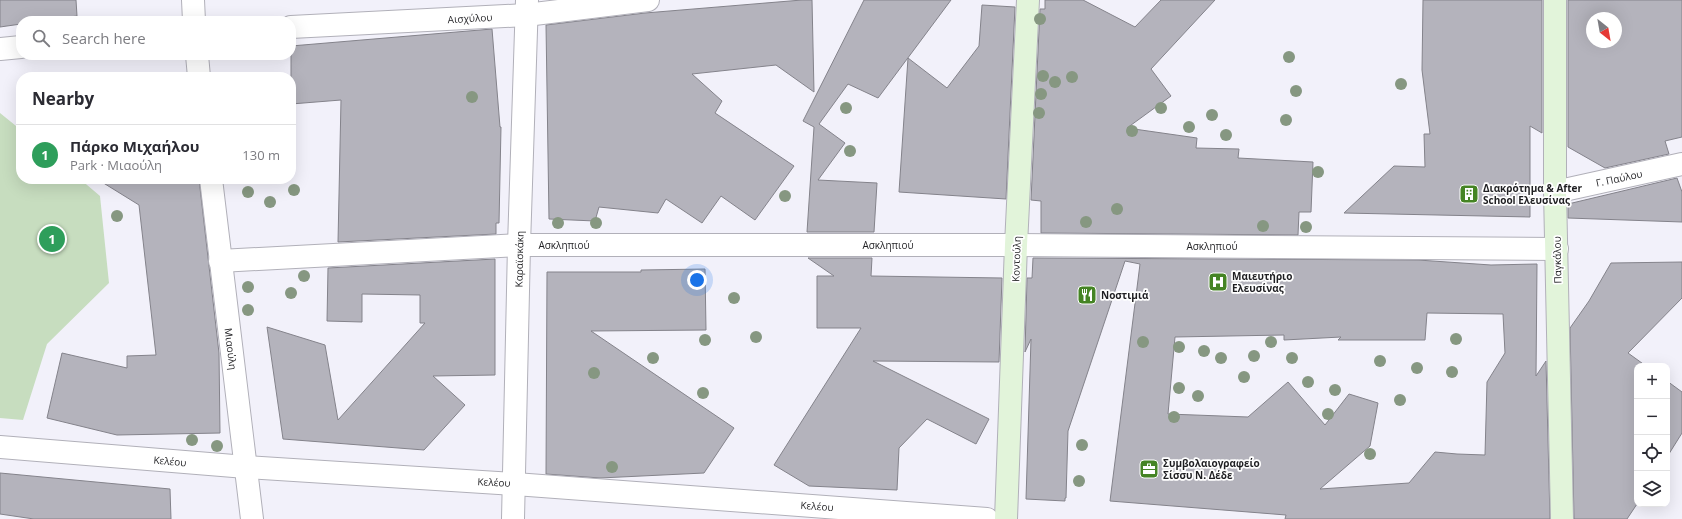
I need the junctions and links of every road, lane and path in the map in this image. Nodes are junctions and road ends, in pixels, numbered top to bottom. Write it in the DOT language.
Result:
graph roads {
  1 [pos="193,0"];
  2 [pos="648,0"];
  3 [pos="1028,0"];
  4 [pos="1555,0"];
  5 [pos="527,8"];
  6 [pos="194,16"];
  7 [pos="296,27"];
  8 [pos="16,47"];
  9 [pos="0,49"];
  10 [pos="197,60"];
  11 [pos="199,72"];
  12 [pos="1682,164"];
  13 [pos="212,184"];
  14 [pos="1555,192"];
  15 [pos="1016,245"];
  16 [pos="519,246"];
  17 [pos="1557,249"];
  18 [pos="220,261"];
  19 [pos="0,447"];
  20 [pos="246,467"];
  21 [pos="515,484"];
  22 [pos="252,519"];
  23 [pos="513,519"];
  24 [pos="987,519"];
  25 [pos="1006,519"];
  26 [pos="1562,519"];
  1 -- 6 [label="street"];
  2 -- 5 [label="street, Αισχύλου"];
  3 -- 15 [label="main road, Κοντούλη"];
  4 -- 14 [label="main road, Παγκάλου"];
  5 -- 7 [label="street, Αισχύλου"];
  5 -- 16 [label="street, Καραϊσκάκη"];
  8 -- 9 [label="street"];
  10 -- 11 [label="street"];
  12 -- 14 [label="street, Γ. Παύλου"];
  13 -- 18 [label="street, Μιαούλη"];
  14 -- 17 [label="main road, Παγκάλου"];
  15 -- 16 [label="street, Ασκληπιού"];
  15 -- 17 [label="street, Ασκληπιού"];
  15 -- 25 [label="main road, Κοντούλη"];
  16 -- 18 [label="street, Ασκληπιού"];
  16 -- 21 [label="street, Καραϊσκάκη"];
  17 -- 26 [label="main road, Παγκάλου"];
  18 -- 20 [label="street, Μιαούλη"];
  19 -- 20 [label="street, Κελέου"];
  20 -- 21 [label="street, Κελέου"];
  20 -- 22 [label="street, Μιαούλη"];
  21 -- 23 [label="street, Καραϊσκάκη"];
  21 -- 24 [label="street, Κελέου"];
}
